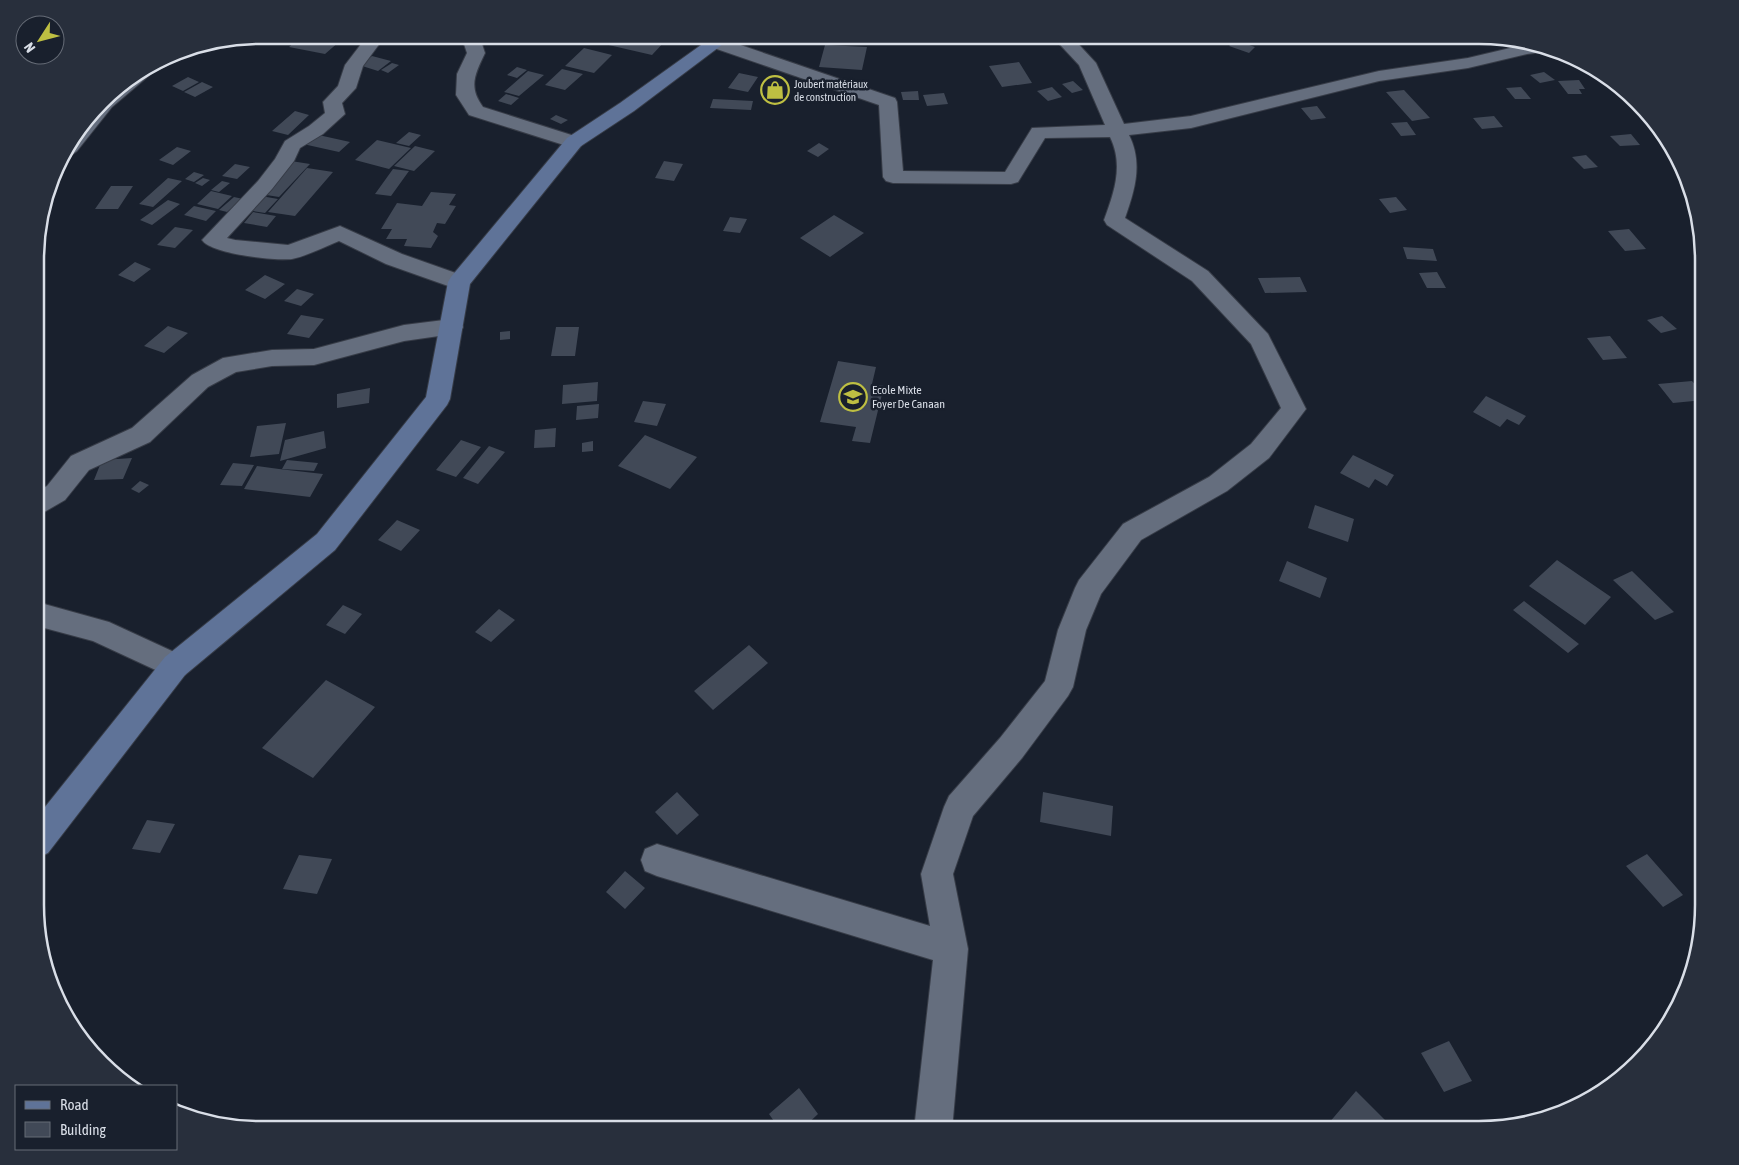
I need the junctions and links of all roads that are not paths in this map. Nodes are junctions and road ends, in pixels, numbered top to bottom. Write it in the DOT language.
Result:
graph roads {
  1 [pos="370,44"];
  2 [pos="473,44"];
  3 [pos="714,44"];
  4 [pos="734,44"];
  5 [pos="1069,44"];
  6 [pos="1527,49"];
  7 [pos="1116,131"];
  8 [pos="574,142"];
  9 [pos="459,282"];
  10 [pos="452,328"];
  11 [pos="44,500"];
  12 [pos="44,616"];
  13 [pos="175,666"];
  14 [pos="44,833"];
  15 [pos="657,860"];
  16 [pos="952,950"];
  17 [pos="934,1121"];
  1 -- 9 [label="street"];
  2 -- 8 [label="street"];
  3 -- 8 [label="street"];
  4 -- 7 [label="street"];
  5 -- 7 [label="street"];
  6 -- 7 [label="street"];
  7 -- 16 [label="street"];
  8 -- 9 [label="street"];
  9 -- 10 [label="street"];
  10 -- 11 [label="street"];
  10 -- 13 [label="street"];
  12 -- 13 [label="street"];
  13 -- 14 [label="street"];
  15 -- 16 [label="street"];
  16 -- 17 [label="street"];
}
